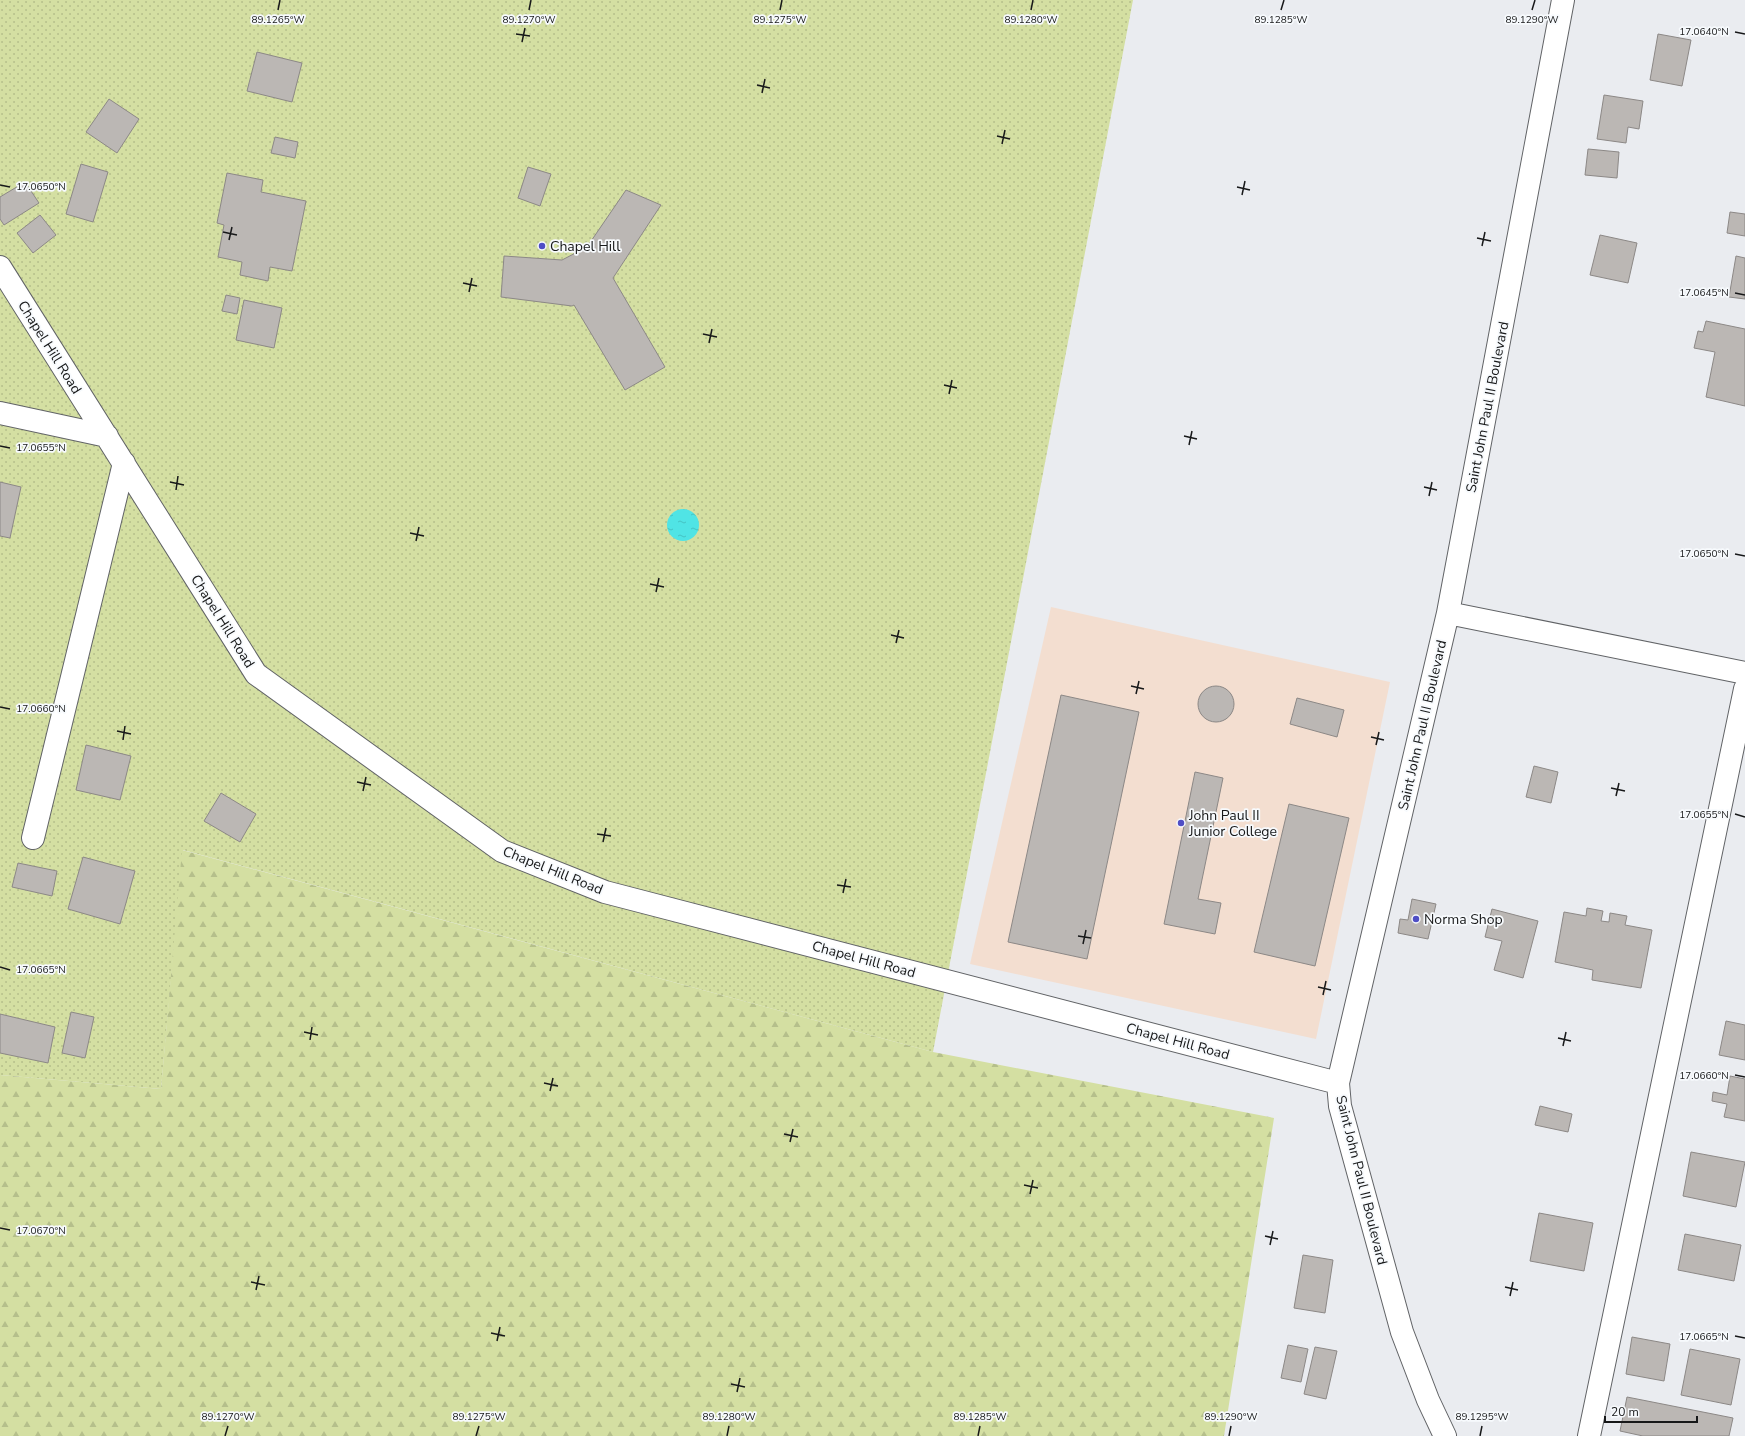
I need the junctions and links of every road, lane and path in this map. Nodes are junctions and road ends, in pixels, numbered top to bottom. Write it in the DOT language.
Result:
graph roads {
  1 [pos="1563,0"];
  2 [pos="0,267"];
  3 [pos="0,413"];
  4 [pos="107,436"];
  5 [pos="124,463"];
  6 [pos="1448,612"];
  7 [pos="1745,673"];
  8 [pos="1745,689"];
  9 [pos="33,838"];
  10 [pos="1338,1083"];
  11 [pos="1445,1436"];
  12 [pos="1589,1436"];
  1 -- 6 [label="street, Saint John Paul II Boulevard"];
  2 -- 4 [label="street, Chapel Hill Road"];
  3 -- 4 [label="street"];
  4 -- 5 [label="street, Chapel Hill Road"];
  5 -- 9 [label="street"];
  5 -- 10 [label="street, Chapel Hill Road"];
  6 -- 7 [label="street"];
  6 -- 10 [label="street, Saint John Paul II Boulevard"];
  8 -- 12 [label="street"];
  10 -- 11 [label="street, Saint John Paul II Boulevard"];
}
